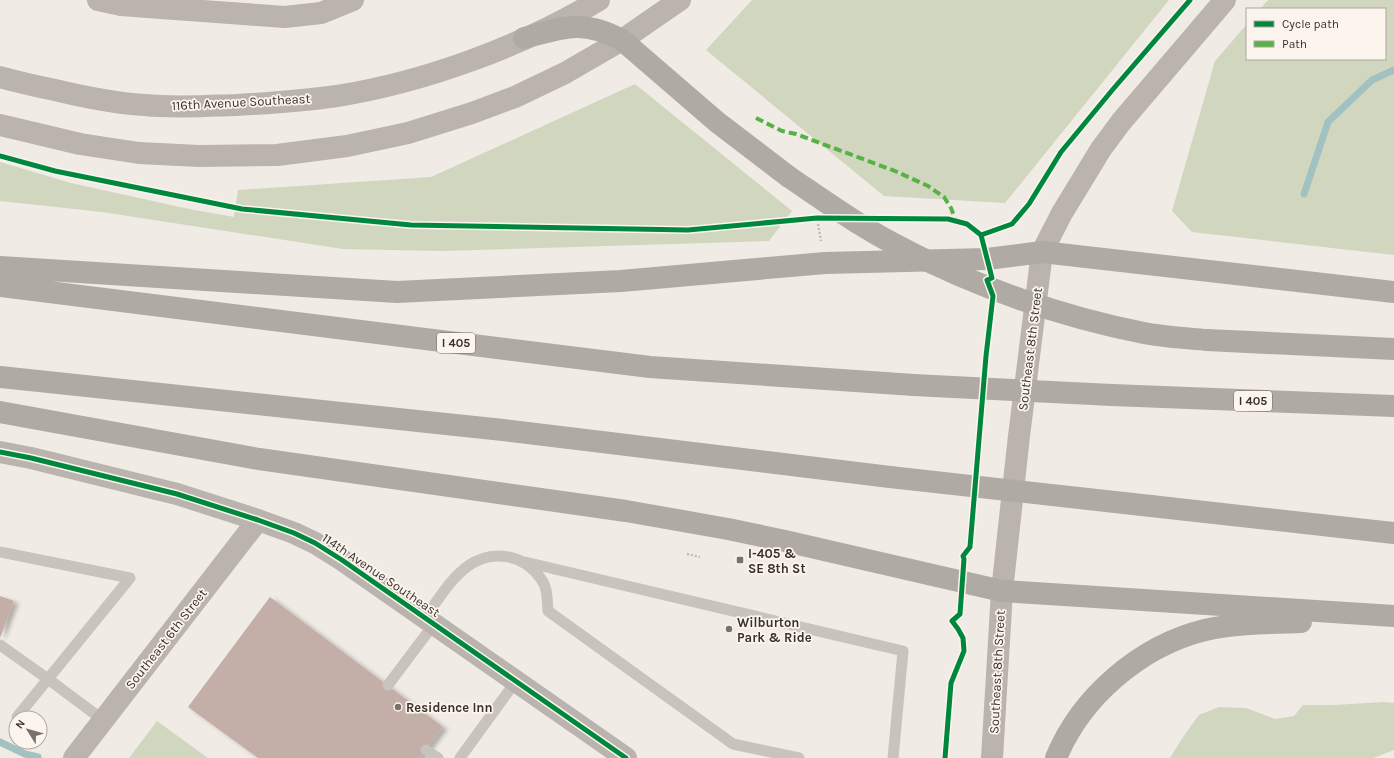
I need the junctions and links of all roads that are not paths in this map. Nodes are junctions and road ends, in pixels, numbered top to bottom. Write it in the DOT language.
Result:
graph roads {
  1 [pos="98,0"];
  2 [pos="353,0"];
  3 [pos="599,0"];
  4 [pos="680,0"];
  5 [pos="1225,0"];
  6 [pos="524,38"];
  7 [pos="622,40"];
  8 [pos="0,77"];
  9 [pos="0,125"];
  10 [pos="1042,252"];
  11 [pos="0,267"];
  12 [pos="0,286"];
  13 [pos="1394,292"];
  14 [pos="1394,349"];
  15 [pos="0,377"];
  16 [pos="1394,406"];
  17 [pos="0,412"];
  18 [pos="0,452"];
  19 [pos="258,520"];
  20 [pos="1394,533"];
  21 [pos="0,552"];
  22 [pos="525,562"];
  23 [pos="1002,591"];
  24 [pos="1393,616"];
  25 [pos="430,621"];
  26 [pos="0,645"];
  27 [pos="48,679"];
  28 [pos="516,681"];
  29 [pos="388,685"];
  30 [pos="23,710"];
  31 [pos="103,720"];
  32 [pos="426,750"];
  33 [pos="74,758"];
  34 [pos="438,758"];
  35 [pos="460,758"];
  36 [pos="626,758"];
  37 [pos="799,758"];
  38 [pos="893,758"];
  39 [pos="992,758"];
  40 [pos="1056,758"];
  1 -- 2 [label="main road"];
  3 -- 6 [label="main road, 116th Avenue Southeast"];
  4 -- 7 [label="main road"];
  5 -- 10 [label="main road, Southeast 8th Street"];
  6 -- 7 [label="highway"];
  6 -- 8 [label="main road, 116th Avenue Southeast"];
  7 -- 9 [label="main road"];
  7 -- 14 [label="highway, bridge"];
  10 -- 11 [label="highway"];
  10 -- 13 [label="highway"];
  10 -- 23 [label="main road, Southeast 8th Street"];
  12 -- 16 [label="highway, I 405, bridge"];
  15 -- 20 [label="highway, bridge"];
  17 -- 23 [label="highway"];
  18 -- 19 [label="main road, 114th Avenue Southeast"];
  19 -- 25 [label="main road, 114th Avenue Southeast"];
  19 -- 31 [label="main road, Southeast 6th Street"];
  21 -- 27 [label="lane"];
  22 -- 25 [label="lane"];
  22 -- 37 [label="lane"];
  22 -- 38 [label="lane"];
  23 -- 24 [label="highway"];
  23 -- 39 [label="main road, Southeast 8th Street"];
  24 -- 40 [label="highway"];
  25 -- 28 [label="main road, 114th Avenue Southeast"];
  25 -- 29 [label="lane"];
  26 -- 27 [label="lane"];
  27 -- 30 [label="lane"];
  27 -- 31 [label="lane"];
  28 -- 35 [label="lane"];
  28 -- 36 [label="main road, 114th Avenue Southeast"];
  31 -- 33 [label="main road, Southeast 6th Street"];
  32 -- 34 [label="lane"];
}
